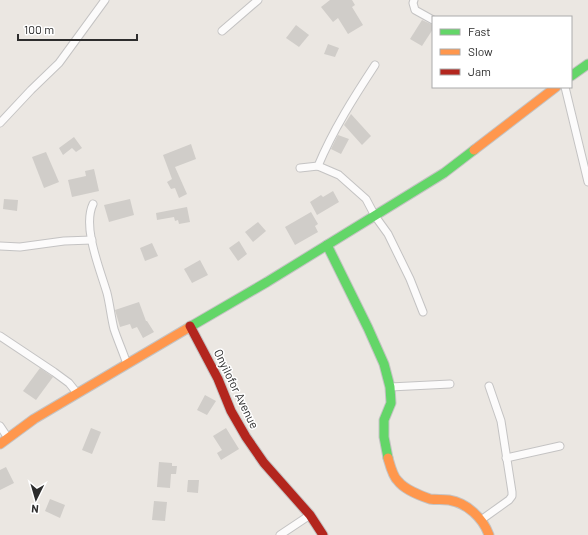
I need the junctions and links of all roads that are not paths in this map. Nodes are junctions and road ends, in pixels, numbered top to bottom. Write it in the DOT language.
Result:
graph roads {
  1 [pos="105,0"];
  2 [pos="258,0"];
  3 [pos="414,0"];
  4 [pos="432,19"];
  5 [pos="222,31"];
  6 [pos="375,64"];
  7 [pos="588,64"];
  8 [pos="572,75"];
  9 [pos="555,88"];
  10 [pos="565,88"];
  11 [pos="0,123"];
  12 [pos="318,166"];
  13 [pos="300,168"];
  14 [pos="588,182"];
  15 [pos="93,204"];
  16 [pos="375,216"];
  17 [pos="92,240"];
  18 [pos="327,245"];
  19 [pos="0,246"];
  20 [pos="423,312"];
  21 [pos="190,326"];
  22 [pos="0,336"];
  23 [pos="127,364"];
  24 [pos="450,384"];
  25 [pos="489,386"];
  26 [pos="390,387"];
  27 [pos="77,393"];
  28 [pos="0,426"];
  29 [pos="8,438"];
  30 [pos="0,444"];
  31 [pos="560,446"];
  32 [pos="506,458"];
  33 [pos="310,515"];
  34 [pos="481,520"];
  35 [pos="280,535"];
  36 [pos="323,535"];
  37 [pos="489,535"];
  1 -- 11 [label="street"];
  2 -- 5 [label="street"];
  3 -- 4 [label="street"];
  6 -- 12 [label="street"];
  7 -- 8 [label="main road"];
  9 -- 16 [label="main road"];
  10 -- 14 [label="street"];
  12 -- 13 [label="street"];
  12 -- 16 [label="street"];
  15 -- 17 [label="street"];
  16 -- 18 [label="main road"];
  16 -- 20 [label="street"];
  17 -- 19 [label="street"];
  17 -- 23 [label="street"];
  18 -- 21 [label="main road"];
  18 -- 26 [label="main road"];
  21 -- 23 [label="main road"];
  21 -- 33 [label="main road, Onyilofor Avenue"];
  22 -- 27 [label="street"];
  23 -- 27 [label="main road"];
  24 -- 26 [label="street"];
  25 -- 32 [label="street"];
  26 -- 34 [label="main road"];
  27 -- 29 [label="main road"];
  28 -- 29 [label="street"];
  29 -- 30 [label="main road"];
  31 -- 32 [label="street"];
  32 -- 34 [label="street"];
  33 -- 35 [label="street"];
  33 -- 36 [label="main road, Onyilofor Avenue"];
  34 -- 37 [label="main road"];
}
